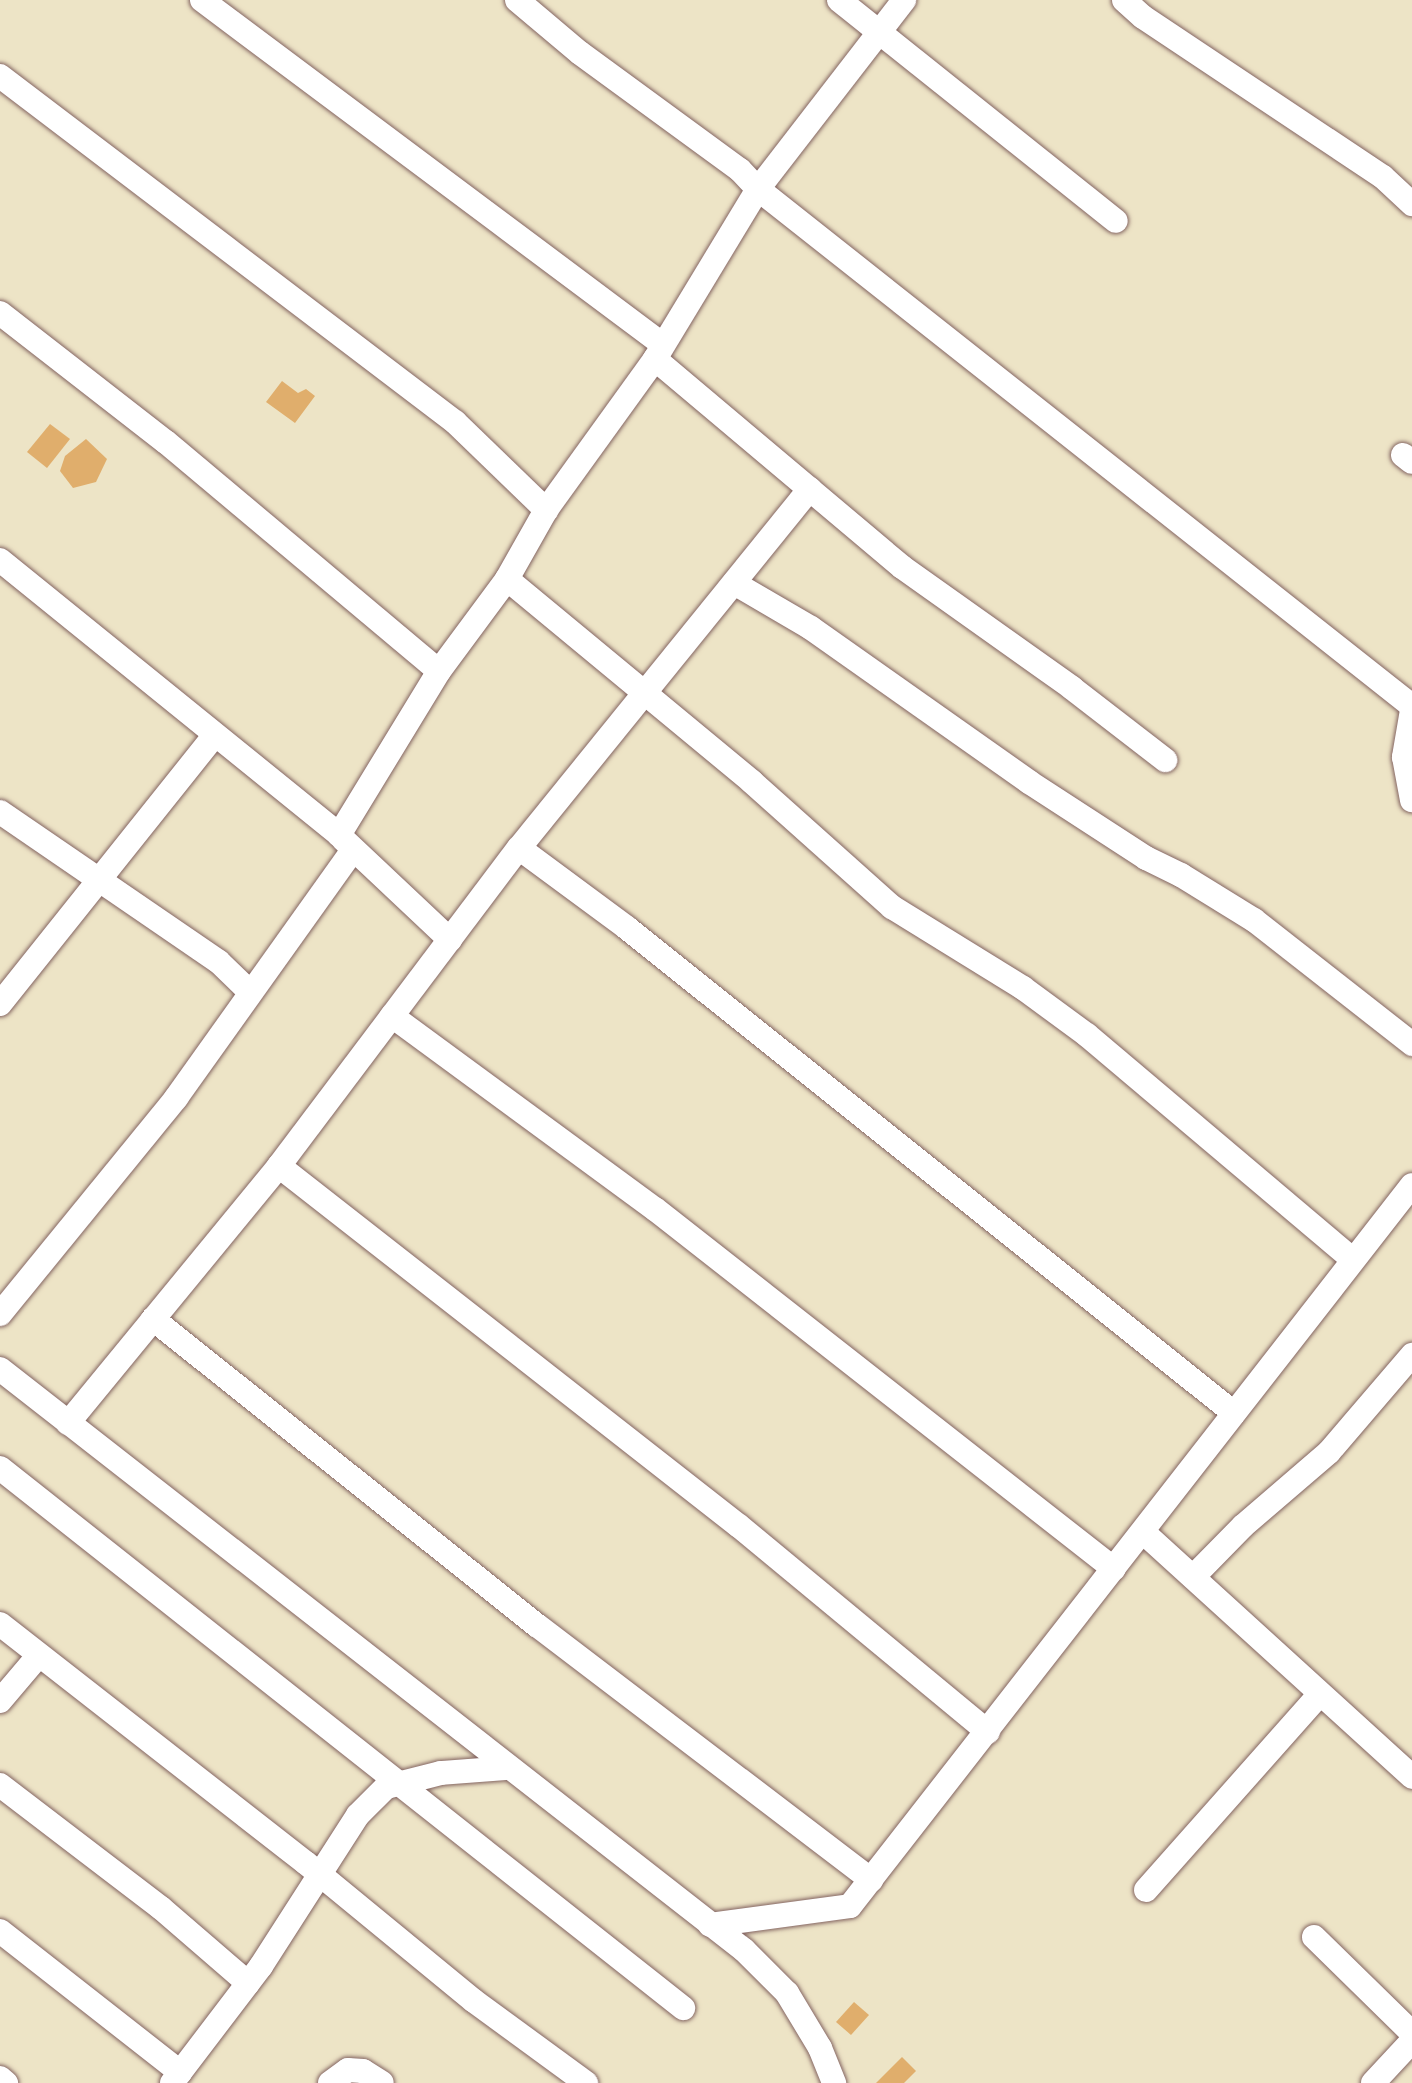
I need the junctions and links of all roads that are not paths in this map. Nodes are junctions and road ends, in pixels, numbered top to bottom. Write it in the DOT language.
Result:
graph roads {
  1 [pos="202,0"];
  2 [pos="517,0"];
  3 [pos="839,0"];
  4 [pos="904,0"];
  5 [pos="1124,0"];
  6 [pos="880,31"];
  7 [pos="0,76"];
  8 [pos="758,189"];
  9 [pos="1412,204"];
  10 [pos="1116,221"];
  11 [pos="0,313"];
  12 [pos="658,351"];
  13 [pos="810,489"];
  14 [pos="546,510"];
  15 [pos="4,571"];
  16 [pos="507,579"];
  17 [pos="734,583"];
  18 [pos="439,671"];
  19 [pos="644,695"];
  20 [pos="1412,708"];
  21 [pos="214,736"];
  22 [pos="1165,760"];
  23 [pos="1412,800"];
  24 [pos="0,812"];
  25 [pos="346,842"];
  26 [pos="519,848"];
  27 [pos="97,881"];
  28 [pos="450,940"];
  29 [pos="250,992"];
  30 [pos="0,1004"];
  31 [pos="392,1016"];
  32 [pos="1412,1044"];
  33 [pos="279,1166"];
  34 [pos="1412,1185"];
  35 [pos="1353,1260"];
  36 [pos="0,1314"];
  37 [pos="153,1319"];
  38 [pos="1410,1363"];
  39 [pos="0,1369"];
  40 [pos="1234,1413"];
  41 [pos="68,1423"];
  42 [pos="0,1468"];
  43 [pos="1143,1532"];
  44 [pos="1114,1569"];
  45 [pos="1193,1577"];
  46 [pos="0,1624"];
  47 [pos="39,1655"];
  48 [pos="1320,1694"];
  49 [pos="0,1701"];
  50 [pos="988,1732"];
  51 [pos="507,1768"];
  52 [pos="1412,1777"];
  53 [pos="398,1783"];
  54 [pos="0,1785"];
  55 [pos="321,1875"];
  56 [pos="871,1880"];
  57 [pos="1146,1890"];
  58 [pos="710,1925"];
  59 [pos="0,1931"];
  60 [pos="1314,1937"];
  61 [pos="248,1983"];
  62 [pos="683,2008"];
  63 [pos="1412,2033"];
  64 [pos="1412,2041"];
  65 [pos="0,2078"];
  66 [pos="176,2078"];
  67 [pos="6,2083"];
  68 [pos="330,2083"];
  69 [pos="382,2083"];
  70 [pos="586,2083"];
  71 [pos="834,2083"];
  72 [pos="1373,2083"];
  1 -- 12 [label="street"];
  2 -- 8 [label="street"];
  3 -- 6 [label="street"];
  4 -- 6 [label="street"];
  5 -- 9 [label="street"];
  6 -- 8 [label="street"];
  6 -- 10 [label="street"];
  7 -- 14 [label="street"];
  8 -- 12 [label="street"];
  8 -- 20 [label="street"];
  11 -- 18 [label="street"];
  12 -- 13 [label="street"];
  12 -- 14 [label="street"];
  13 -- 17 [label="street"];
  13 -- 22 [label="street"];
  14 -- 16 [label="street"];
  15 -- 21 [label="street"];
  16 -- 18 [label="street"];
  16 -- 19 [label="street"];
  17 -- 19 [label="street"];
  17 -- 32 [label="street"];
  18 -- 25 [label="street"];
  19 -- 26 [label="street"];
  19 -- 35 [label="street"];
  20 -- 23 [label="street"];
  21 -- 25 [label="street"];
  21 -- 27 [label="street"];
  24 -- 27 [label="street"];
  25 -- 28 [label="street"];
  25 -- 29 [label="street"];
  26 -- 28 [label="street"];
  26 -- 40 [label="street"];
  27 -- 29 [label="street"];
  27 -- 30 [label="street"];
  28 -- 31 [label="street"];
  29 -- 36 [label="street"];
  31 -- 33 [label="street"];
  31 -- 44 [label="street"];
  33 -- 37 [label="street"];
  33 -- 50 [label="street"];
  34 -- 35 [label="street"];
  35 -- 40 [label="street"];
  37 -- 41 [label="street"];
  37 -- 56 [label="street"];
  38 -- 45 [label="street"];
  39 -- 41 [label="street"];
  40 -- 43 [label="street"];
  41 -- 51 [label="street"];
  42 -- 53 [label="street"];
  43 -- 44 [label="street"];
  43 -- 45 [label="street"];
  44 -- 50 [label="street"];
  45 -- 48 [label="street"];
  46 -- 47 [label="street"];
  47 -- 49 [label="street"];
  47 -- 55 [label="street"];
  48 -- 52 [label="street"];
  48 -- 57 [label="street"];
  50 -- 56 [label="street"];
  51 -- 53 [label="street"];
  51 -- 58 [label="street"];
  53 -- 55 [label="street"];
  53 -- 62 [label="street"];
  54 -- 61 [label="street"];
  55 -- 61 [label="street"];
  55 -- 70 [label="street"];
  56 -- 58 [label="street"];
  58 -- 71 [label="street"];
  59 -- 66 [label="street"];
  60 -- 63 [label="street"];
  61 -- 66 [label="street"];
  64 -- 72 [label="street"];
  65 -- 67 [label="street"];
  68 -- 69 [label="street"];
}
